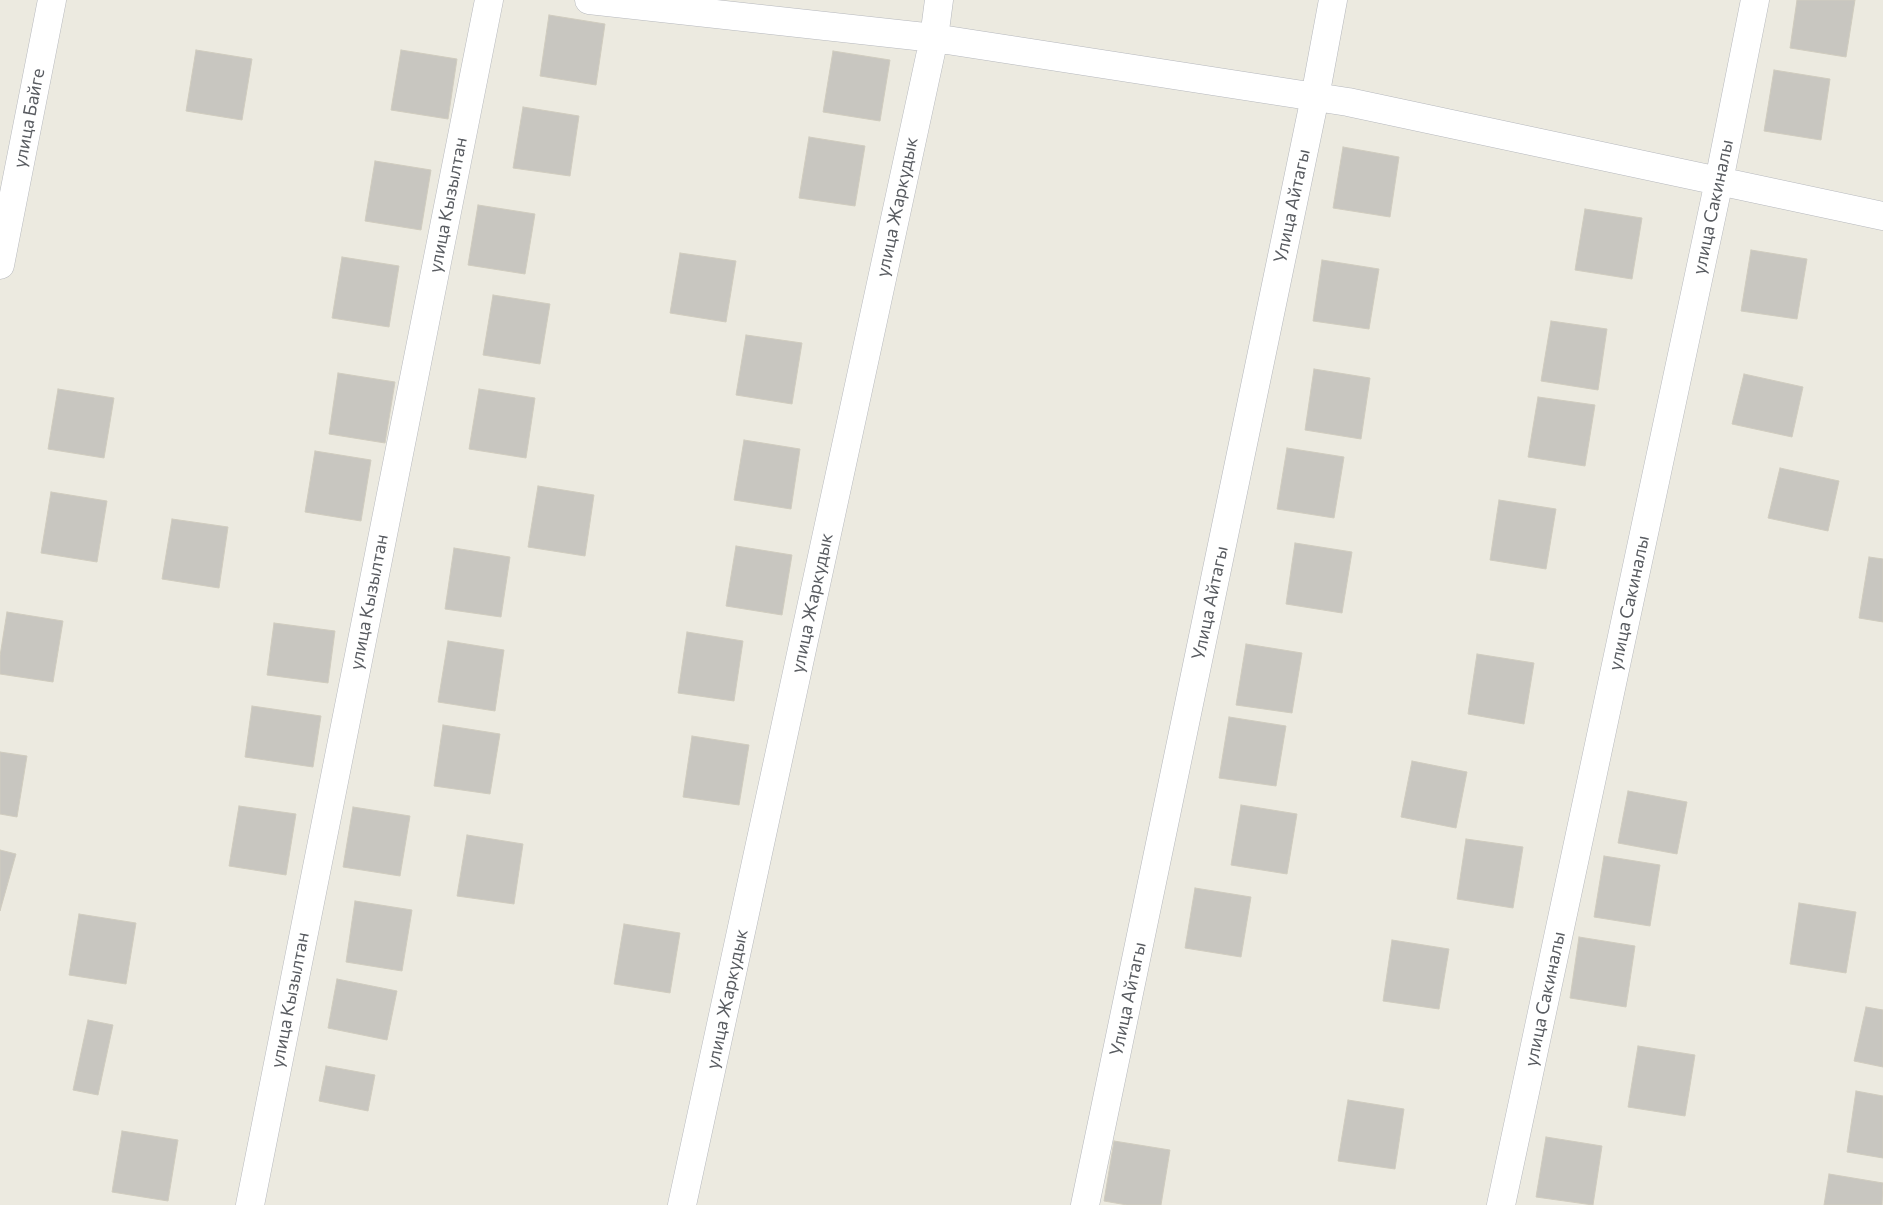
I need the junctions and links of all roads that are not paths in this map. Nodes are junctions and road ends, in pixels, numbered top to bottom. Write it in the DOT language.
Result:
graph roads {
  1 [pos="52,0"];
  2 [pos="489,0"];
  3 [pos="589,0"];
  4 [pos="939,0"];
  5 [pos="1333,0"];
  6 [pos="1755,0"];
  7 [pos="934,38"];
  8 [pos="1315,97"];
  9 [pos="1719,181"];
  10 [pos="1883,216"];
  11 [pos="0,265"];
  12 [pos="250,1205"];
  13 [pos="682,1205"];
  14 [pos="1085,1205"];
  15 [pos="1501,1205"];
  1 -- 11 [label="street, улица Байге"];
  2 -- 12 [label="street, улица Кызылтан"];
  3 -- 7 [label="street"];
  4 -- 7 [label="street, улица Жаркудык"];
  5 -- 8 [label="street, Улица Айтагы"];
  6 -- 9 [label="street, улица Сакиналы"];
  7 -- 8 [label="street"];
  7 -- 13 [label="street, улица Жаркудык"];
  8 -- 9 [label="street"];
  8 -- 14 [label="street, Улица Айтагы"];
  9 -- 10 [label="street"];
  9 -- 15 [label="street, улица Сакиналы"];
}
